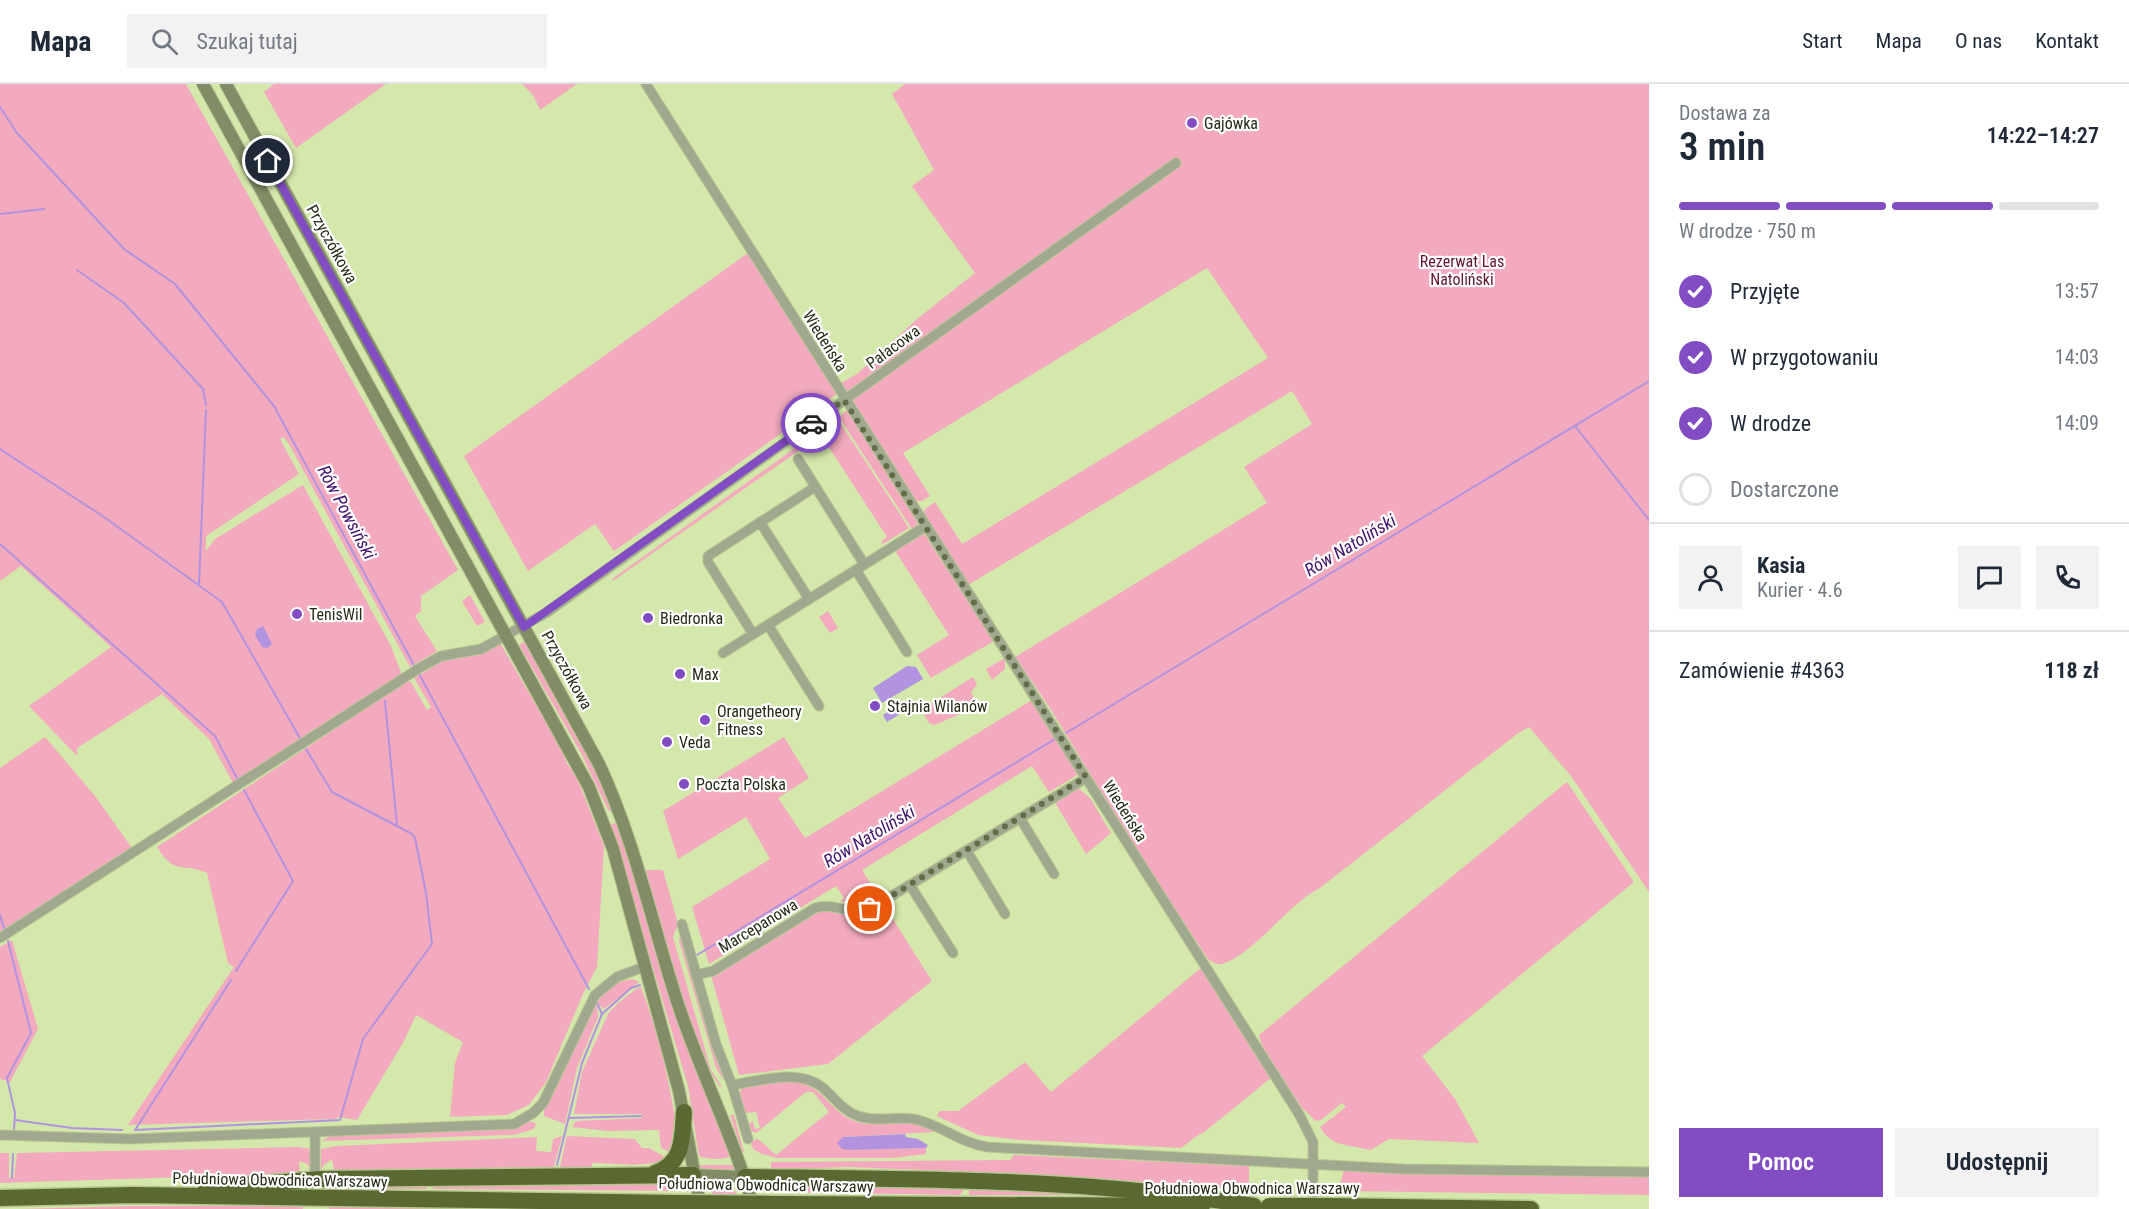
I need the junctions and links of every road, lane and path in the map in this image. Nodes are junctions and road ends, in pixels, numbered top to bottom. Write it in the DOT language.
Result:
graph roads {
  1 [pos="203,84"];
  2 [pos="226,84"];
  3 [pos="646,84"];
  4 [pos="1176,162"];
  5 [pos="332,318"];
  6 [pos="357,323"];
  7 [pos="844,400"];
  8 [pos="798,459"];
  9 [pos="815,487"];
  10 [pos="760,522"];
  11 [pos="926,526"];
  12 [pos="860,567"];
  13 [pos="809,599"];
  14 [pos="768,625"];
  15 [pos="524,627"];
  16 [pos="753,634"];
  17 [pos="508,636"];
  18 [pos="907,652"];
  19 [pos="723,653"];
  20 [pos="819,706"];
  21 [pos="1086,777"];
  22 [pos="598,807"];
  23 [pos="621,815"];
  24 [pos="1020,818"];
  25 [pos="967,851"];
  26 [pos="1054,874"];
  27 [pos="910,885"];
  28 [pos="1005,914"];
  29 [pos="682,924"];
  30 [pos="0,938"];
  31 [pos="953,953"];
  32 [pos="645,966"];
  33 [pos="696,975"];
  34 [pos="732,1084"];
  35 [pos="684,1112"];
  36 [pos="315,1132"];
  37 [pos="0,1135"];
  38 [pos="748,1139"];
  39 [pos="1314,1165"];
  40 [pos="315,1172"];
  41 [pos="1649,1172"];
  42 [pos="651,1174"];
  43 [pos="693,1176"];
  44 [pos="745,1177"];
  45 [pos="133,1195"];
  46 [pos="0,1198"];
  47 [pos="1261,1206"];
  48 [pos="1321,1208"];
  49 [pos="701,1209"];
  50 [pos="754,1209"];
  51 [pos="1531,1209"];
  1 -- 5 [label="main road"];
  2 -- 6 [label="main road, Przyczółkowa"];
  3 -- 7 [label="street, Wiedeńska"];
  4 -- 7 [label="street, Pałacowa"];
  5 -- 6 [label="main road"];
  5 -- 17 [label="main road"];
  6 -- 15 [label="main road, Przyczółkowa"];
  7 -- 11 [label="street, Wiedeńska"];
  7 -- 15 [label="street, Pałacowa"];
  8 -- 9 [label="street"];
  9 -- 10 [label="street"];
  9 -- 12 [label="street"];
  10 -- 13 [label="street"];
  10 -- 16 [label="street"];
  11 -- 12 [label="street"];
  11 -- 21 [label="street, Wiedeńska"];
  12 -- 13 [label="street"];
  12 -- 18 [label="street"];
  13 -- 14 [label="street"];
  14 -- 16 [label="street"];
  14 -- 20 [label="street"];
  15 -- 17 [label="street, Pałacowa"];
  15 -- 23 [label="main road, Przyczółkowa"];
  16 -- 19 [label="street"];
  17 -- 22 [label="main road"];
  17 -- 30 [label="street, Pałacowa"];
  21 -- 24 [label="street, Marcepanowa"];
  21 -- 39 [label="street, Wiedeńska"];
  22 -- 23 [label="main road"];
  22 -- 32 [label="main road"];
  23 -- 44 [label="main road, Przyczółkowa"];
  24 -- 25 [label="street, Marcepanowa"];
  24 -- 26 [label="street"];
  25 -- 27 [label="street, Marcepanowa"];
  25 -- 28 [label="street"];
  27 -- 31 [label="street"];
  27 -- 33 [label="street, Marcepanowa"];
  29 -- 33 [label="street"];
  32 -- 35 [label="main road"];
  32 -- 36 [label="street"];
  33 -- 34 [label="street"];
  34 -- 38 [label="street"];
  34 -- 39 [label="street"];
  35 -- 42 [label="highway"];
  35 -- 43 [label="main road"];
  36 -- 37 [label="street"];
  36 -- 40 [label="street"];
  39 -- 41 [label="street"];
  39 -- 48 [label="street, Wiedeńska"];
  42 -- 43 [label="highway"];
  42 -- 45 [label="highway"];
  43 -- 44 [label="main road"];
  43 -- 49 [label="main road"];
  44 -- 47 [label="highway"];
  44 -- 50 [label="main road, Przyczółkowa"];
  45 -- 46 [label="highway, Południowa Obwodnica Warszawy"];
  45 -- 47 [label="highway, Południowa Obwodnica Warszawy, bridge"];
  47 -- 48 [label="highway, Południowa Obwodnica Warszawy, bridge"];
  48 -- 51 [label="highway, Południowa Obwodnica Warszawy"];
}
